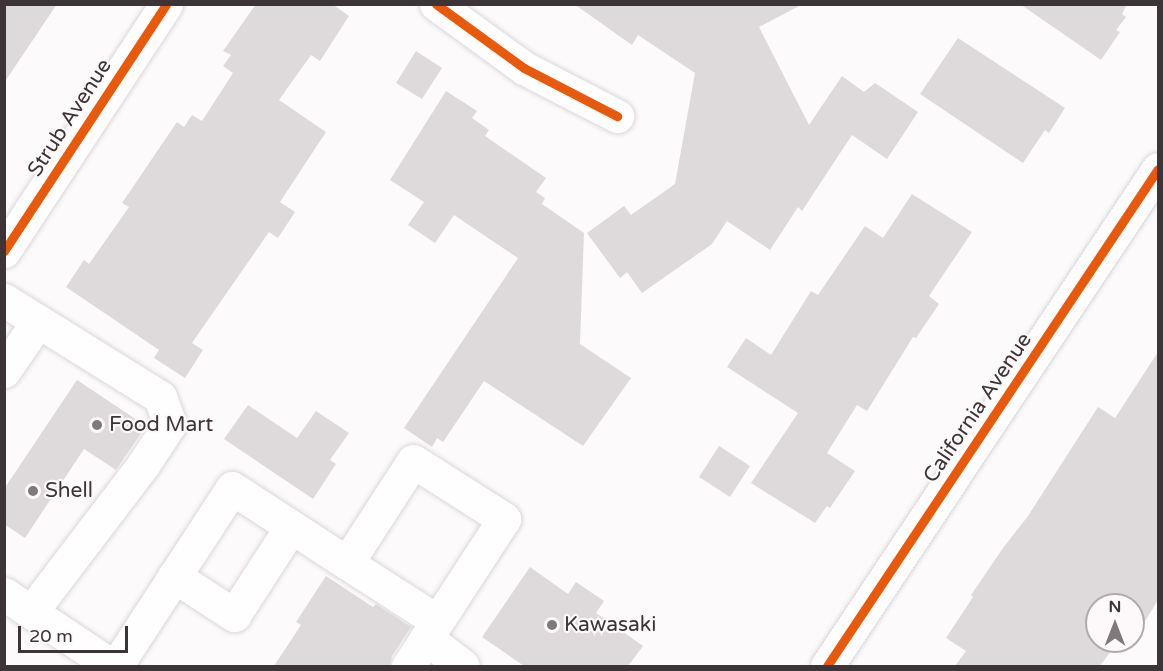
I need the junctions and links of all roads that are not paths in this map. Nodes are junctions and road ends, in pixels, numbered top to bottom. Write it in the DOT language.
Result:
graph roads {
  1 [pos="166,4"];
  2 [pos="436,4"];
  3 [pos="616,116"];
  4 [pos="1158,169"];
  5 [pos="4,251"];
  6 [pos="4,300"];
  7 [pos="38,321"];
  8 [pos="4,370"];
  9 [pos="291,527"];
  10 [pos="347,563"];
  11 [pos="174,576"];
  12 [pos="18,603"];
  13 [pos="432,630"];
  14 [pos="114,666"];
  15 [pos="408,666"];
  16 [pos="463,666"];
  17 [pos="827,666"];
  1 -- 5 [label="street, Strub Avenue"];
  2 -- 3 [label="street"];
  4 -- 17 [label="street, California Avenue"];
  6 -- 7 [label="street"];
  7 -- 8 [label="street"];
  7 -- 12 [label="street"];
  9 -- 10 [label="street"];
  9 -- 11 [label="street"];
  9 -- 11 [label="street"];
  10 -- 13 [label="street"];
  10 -- 13 [label="street"];
  11 -- 14 [label="street"];
  12 -- 14 [label="street"];
  13 -- 15 [label="street"];
  13 -- 16 [label="street"];
}
